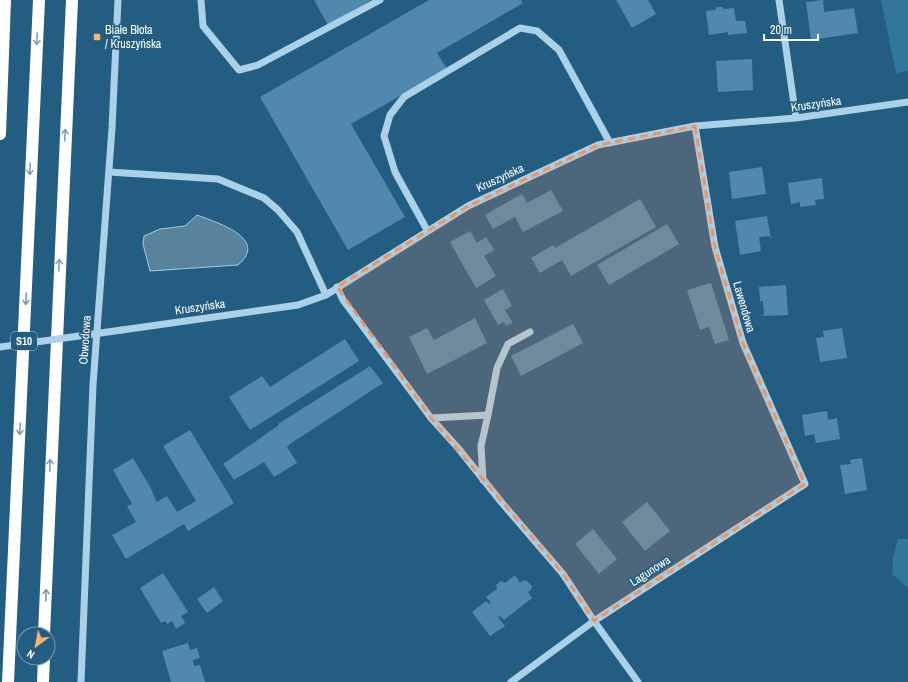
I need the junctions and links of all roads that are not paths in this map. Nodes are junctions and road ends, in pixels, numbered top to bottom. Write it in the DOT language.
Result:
graph roads {
  1 [pos="5,0"];
  2 [pos="39,0"];
  3 [pos="72,0"];
  4 [pos="118,0"];
  5 [pos="201,0"];
  6 [pos="380,0"];
  7 [pos="779,0"];
  8 [pos="908,102"];
  9 [pos="796,118"];
  10 [pos="695,126"];
  11 [pos="0,134"];
  12 [pos="610,143"];
  13 [pos="109,172"];
  14 [pos="427,230"];
  15 [pos="337,287"];
  16 [pos="326,295"];
  17 [pos="530,332"];
  18 [pos="0,347"];
  19 [pos="488,415"];
  20 [pos="430,418"];
  21 [pos="483,480"];
  22 [pos="804,484"];
  23 [pos="594,621"];
  24 [pos="44,626"];
  25 [pos="44,666"];
  26 [pos="43,680"];
  27 [pos="8,682"];
  28 [pos="82,682"];
  29 [pos="512,682"];
  30 [pos="638,682"];
  1 -- 11 [label="highway"];
  2 -- 27 [label="highway, S10, one-way"];
  24 -- 3 [label="highway, one-way"];
  4 -- 13 [label="street, Obwodowa"];
  5 -- 6 [label="street"];
  7 -- 9 [label="street"];
  8 -- 9 [label="street, Kruszyńska"];
  9 -- 10 [label="street, Kruszyńska"];
  10 -- 12 [label="street, Kruszyńska"];
  10 -- 22 [label="street, Lawendowa"];
  12 -- 14 [label="street, Kruszyńska"];
  12 -- 14 [label="street"];
  13 -- 16 [label="street"];
  13 -- 28 [label="street, Obwodowa"];
  14 -- 15 [label="street, Kruszyńska"];
  15 -- 16 [label="street, Kruszyńska"];
  15 -- 20 [label="street"];
  16 -- 18 [label="street, Kruszyńska, bridge"];
  17 -- 19 [label="street"];
  19 -- 20 [label="street"];
  19 -- 21 [label="street"];
  20 -- 21 [label="street"];
  21 -- 23 [label="street"];
  22 -- 23 [label="street, Lagunowa"];
  23 -- 29 [label="street, Lagunowa"];
  23 -- 30 [label="street"];
  25 -- 26 [label="highway"];
}
